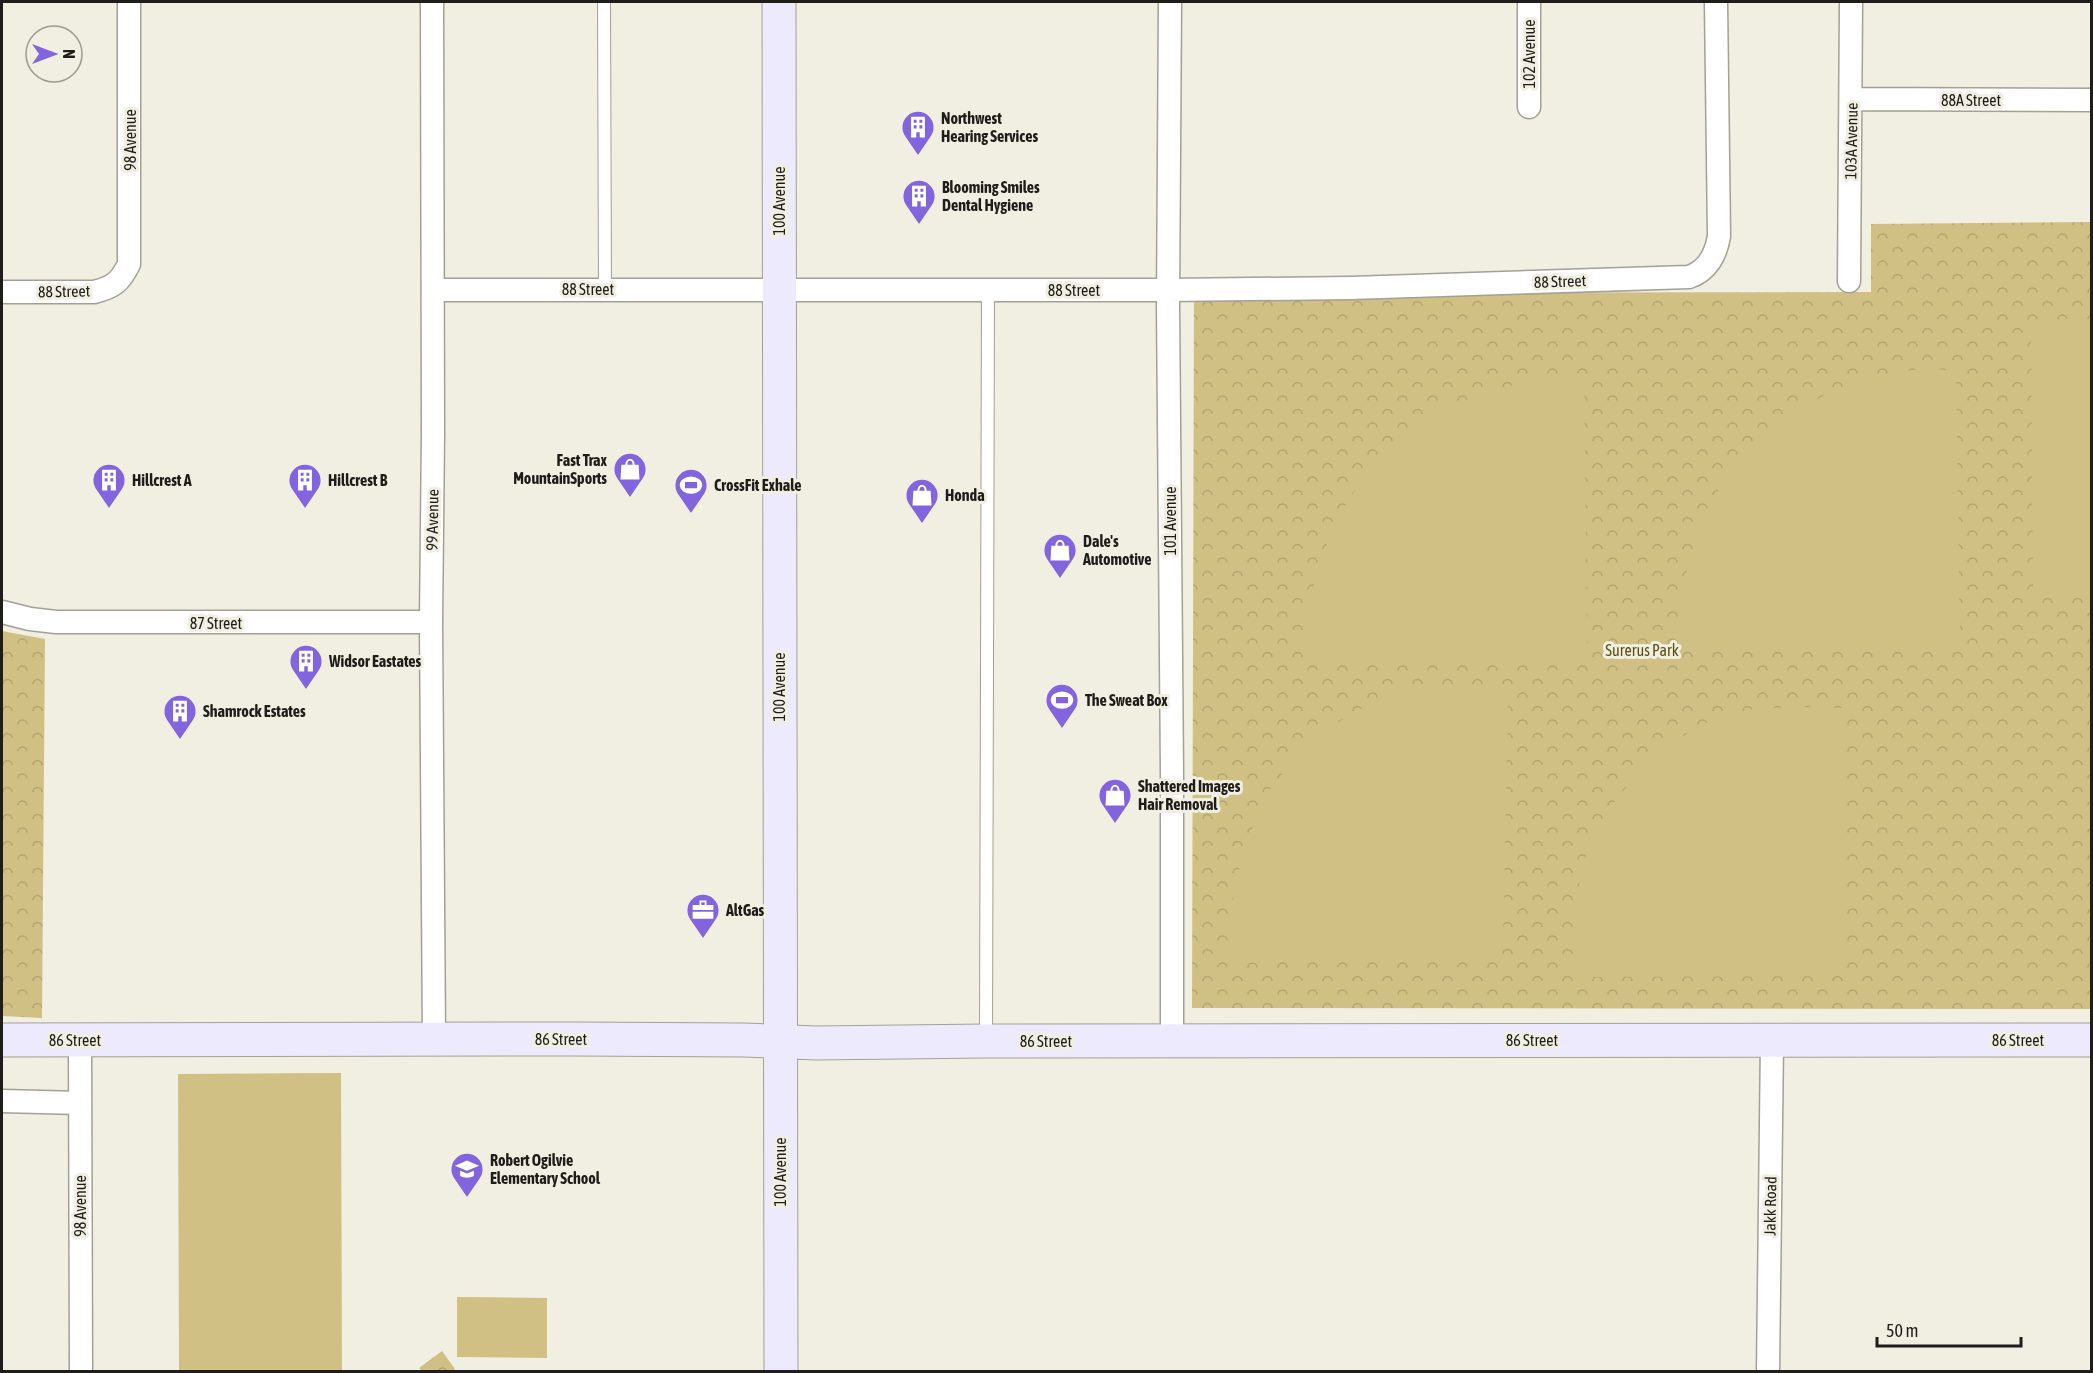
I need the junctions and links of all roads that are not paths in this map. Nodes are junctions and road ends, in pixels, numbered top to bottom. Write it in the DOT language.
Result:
graph roads {
  1 [pos="129,2"];
  2 [pos="432,2"];
  3 [pos="604,2"];
  4 [pos="779,2"];
  5 [pos="1170,2"];
  6 [pos="1528,2"];
  7 [pos="1716,2"];
  8 [pos="1851,2"];
  9 [pos="1851,99"];
  10 [pos="2091,100"];
  11 [pos="1529,106"];
  12 [pos="122,277"];
  13 [pos="1849,281"];
  14 [pos="605,289"];
  15 [pos="778,289"];
  16 [pos="433,290"];
  17 [pos="988,290"];
  18 [pos="1169,290"];
  19 [pos="2,292"];
  20 [pos="2,612"];
  21 [pos="431,622"];
  22 [pos="434,1039"];
  23 [pos="2,1040"];
  24 [pos="80,1040"];
  25 [pos="1772,1040"];
  26 [pos="2091,1040"];
  27 [pos="986,1041"];
  28 [pos="1172,1041"];
  29 [pos="780,1042"];
  30 [pos="2,1101"];
  31 [pos="80,1103"];
  32 [pos="81,1371"];
  33 [pos="781,1371"];
  34 [pos="1768,1371"];
  1 -- 12 [label="street, 98 Avenue"];
  2 -- 16 [label="street, 99 Avenue"];
  3 -- 14 [label="lane"];
  4 -- 15 [label="main road, 100 Avenue"];
  5 -- 18 [label="street, 101 Avenue"];
  6 -- 11 [label="street, 102 Avenue"];
  7 -- 18 [label="street, 88 Street"];
  8 -- 9 [label="street, 103A Avenue"];
  9 -- 10 [label="street, 88A Street"];
  9 -- 13 [label="street, 103A Avenue"];
  12 -- 19 [label="street, 88 Street"];
  14 -- 15 [label="street, 88 Street"];
  14 -- 16 [label="street, 88 Street"];
  15 -- 17 [label="street, 88 Street"];
  15 -- 29 [label="main road, 100 Avenue"];
  16 -- 21 [label="street, 99 Avenue"];
  17 -- 18 [label="street, 88 Street"];
  17 -- 27 [label="lane"];
  18 -- 28 [label="street, 101 Avenue"];
  20 -- 21 [label="street, 87 Street"];
  21 -- 22 [label="street, 99 Avenue"];
  22 -- 24 [label="main road, 86 Street"];
  22 -- 29 [label="main road, 86 Street"];
  23 -- 24 [label="main road, 86 Street"];
  24 -- 31 [label="street, 98 Avenue"];
  25 -- 26 [label="main road, 86 Street"];
  25 -- 28 [label="main road, 86 Street"];
  25 -- 34 [label="street, Jakk Road"];
  27 -- 28 [label="main road, 86 Street"];
  27 -- 29 [label="main road, 86 Street"];
  29 -- 33 [label="main road, 100 Avenue"];
  30 -- 31 [label="street"];
  31 -- 32 [label="street, 98 Avenue"];
}
